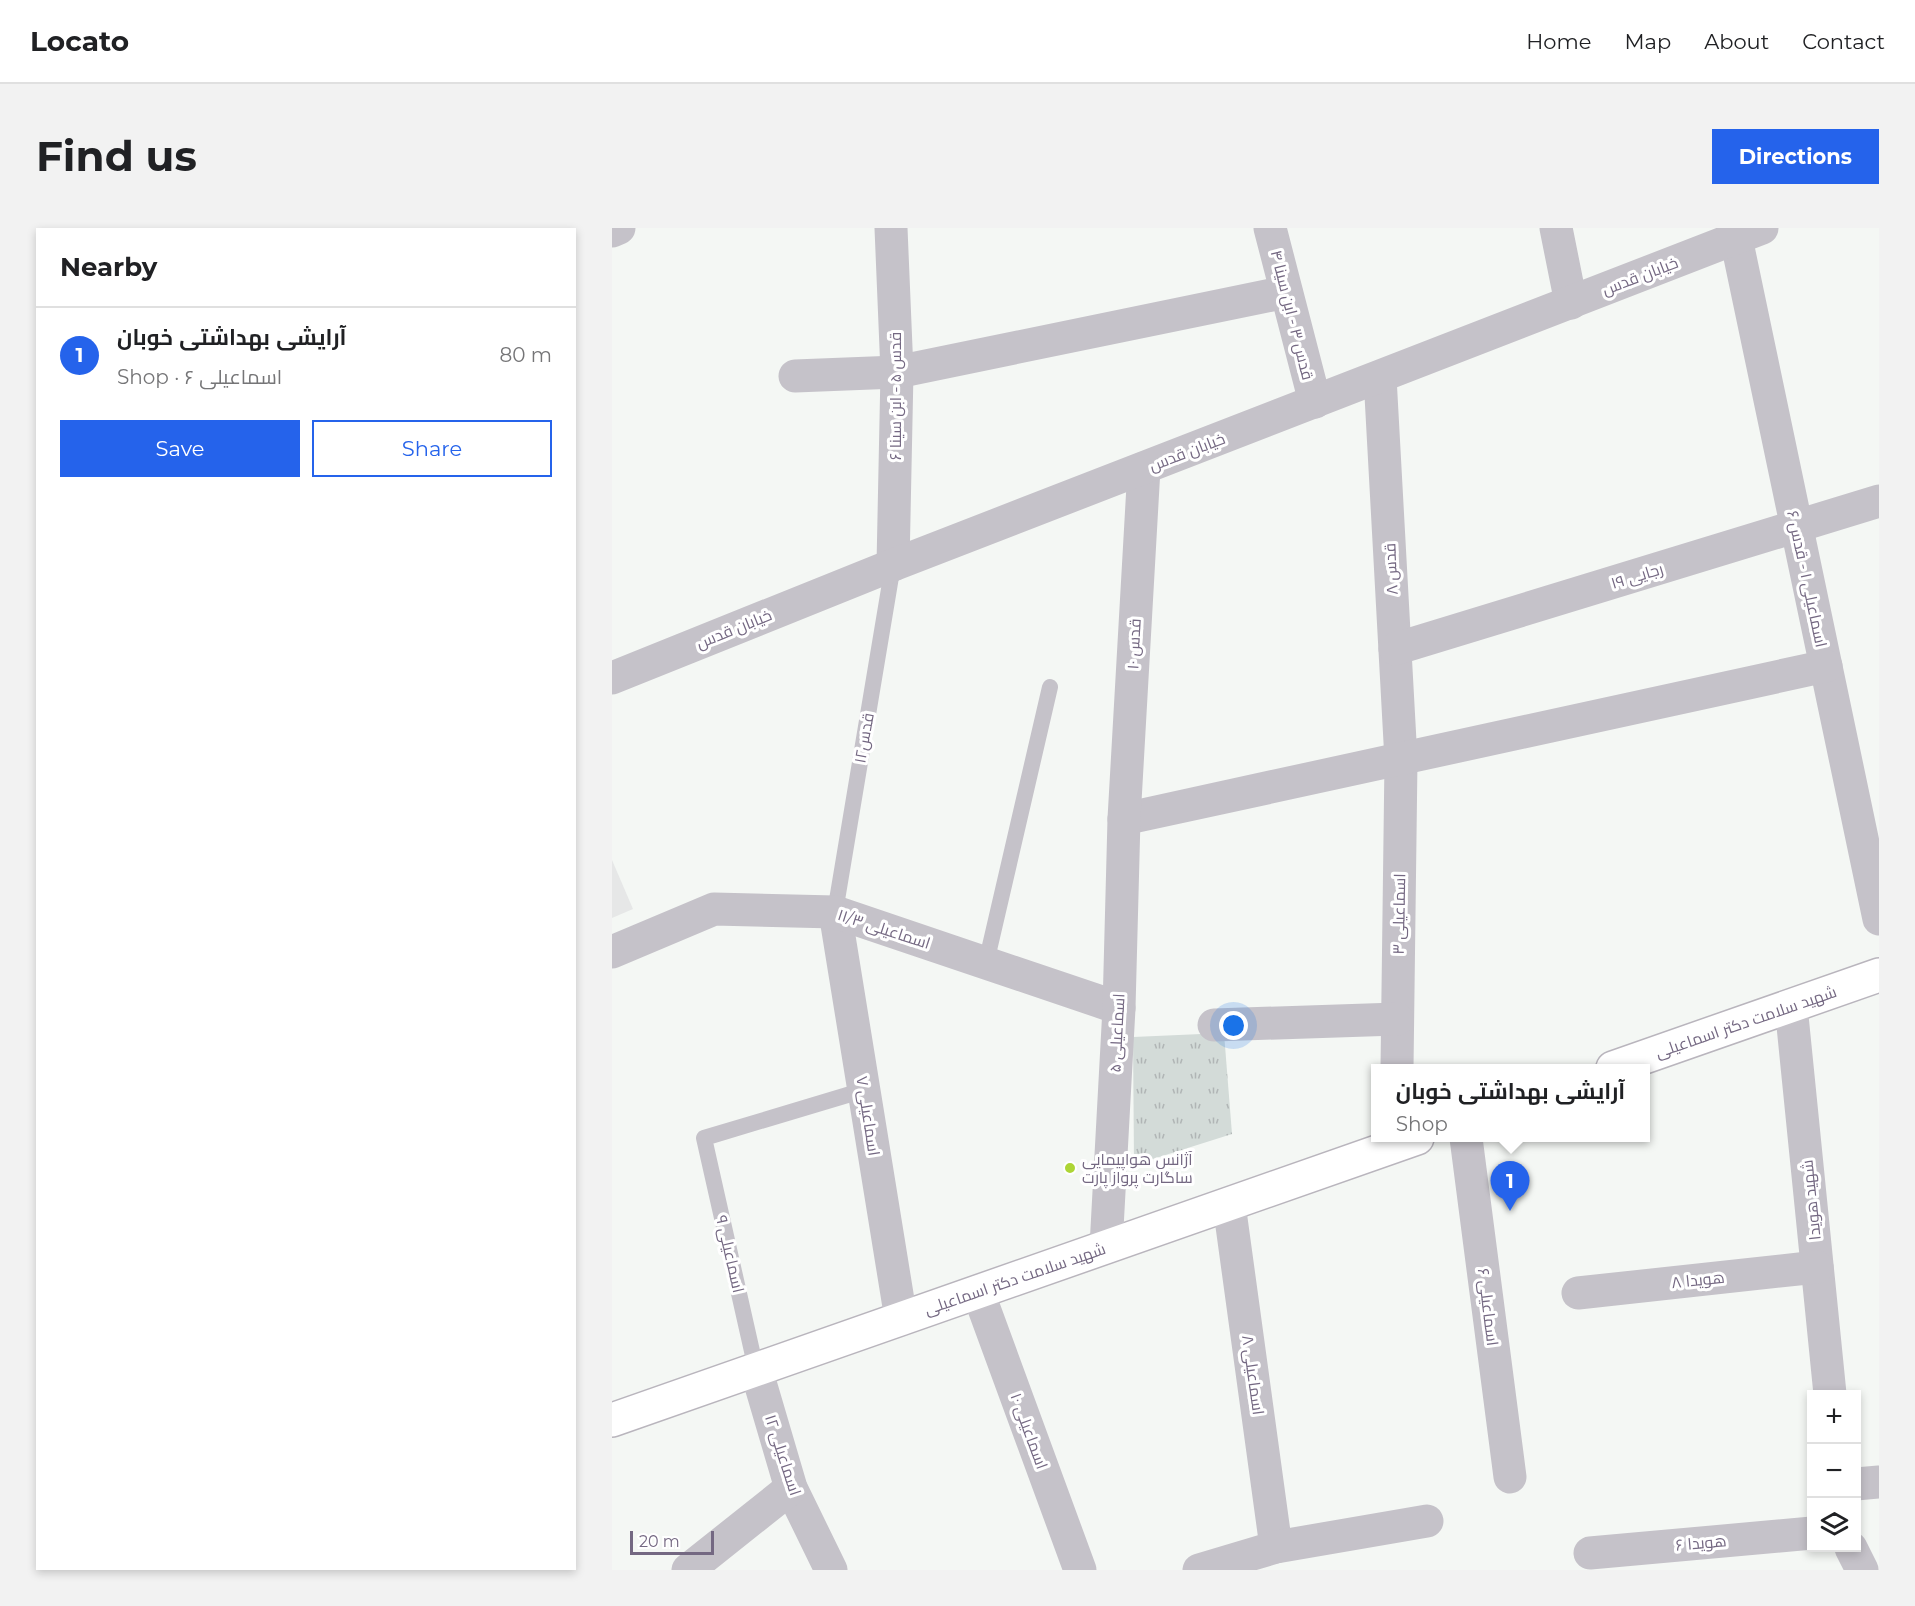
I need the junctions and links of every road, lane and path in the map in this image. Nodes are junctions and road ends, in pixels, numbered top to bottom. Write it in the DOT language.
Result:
graph roads {
  1 [pos="619,228"];
  2 [pos="891,228"];
  3 [pos="1270,228"];
  4 [pos="1556,228"];
  5 [pos="612,231"];
  6 [pos="1749,233"];
  7 [pos="1286,292"];
  8 [pos="1571,303"];
  9 [pos="897,372"];
  10 [pos="795,376"];
  11 [pos="1380,377"];
  12 [pos="1315,402"];
  13 [pos="1144,468"];
  14 [pos="1879,501"];
  15 [pos="1797,528"];
  16 [pos="893,565"];
  17 [pos="1395,649"];
  18 [pos="1826,666"];
  19 [pos="612,678"];
  20 [pos="1050,687"];
  21 [pos="1401,760"];
  22 [pos="1124,819"];
  23 [pos="835,912"];
  24 [pos="1879,919"];
  25 [pos="612,952"];
  26 [pos="986,963"];
  27 [pos="1879,975"];
  28 [pos="1791,1006"];
  29 [pos="1119,1008"];
  30 [pos="1397,1019"];
  31 [pos="1214,1025"];
  32 [pos="1397,1064"];
  33 [pos="1624,1064"];
  34 [pos="864,1090"];
  35 [pos="1398,1142"];
  36 [pos="1467,1142"];
  37 [pos="1229,1204"];
  38 [pos="1106,1247"];
  39 [pos="1817,1267"];
  40 [pos="978,1292"];
  41 [pos="1578,1293"];
  42 [pos="901,1320"];
  43 [pos="756,1369"];
  44 [pos="1829,1390"];
  45 [pos="612,1420"];
  46 [pos="1510,1477"];
  47 [pos="1879,1482"];
  48 [pos="1861,1484"];
  49 [pos="791,1488"];
  50 [pos="1427,1521"];
  51 [pos="1807,1533"];
  52 [pos="1276,1547"];
  53 [pos="1853,1552"];
  54 [pos="1590,1553"];
  55 [pos="688,1570"];
  56 [pos="831,1570"];
  57 [pos="1080,1570"];
  58 [pos="1199,1570"];
  59 [pos="1862,1570"];
  1 -- 5 [label="street"];
  2 -- 9 [label="street, قدس ۵ - ابن سینا ۶"];
  3 -- 7 [label="street, قدس ۳ - ابن سینا ۴"];
  4 -- 8 [label="street"];
  6 -- 8 [label="street, خیابان قدس"];
  6 -- 15 [label="street, اسماعیلی ۱ - قدس ۶"];
  7 -- 9 [label="street"];
  7 -- 12 [label="street, قدس ۳ - ابن سینا ۴"];
  8 -- 11 [label="street, خیابان قدس"];
  9 -- 10 [label="street"];
  9 -- 16 [label="street, قدس ۵ - ابن سینا ۶"];
  11 -- 12 [label="street, خیابان قدس"];
  11 -- 17 [label="street, قدس ۸"];
  12 -- 13 [label="street, خیابان قدس"];
  13 -- 16 [label="street, خیابان قدس"];
  13 -- 22 [label="street, قدس ۱۰"];
  14 -- 15 [label="street, رجایی ۱۹"];
  15 -- 17 [label="street, رجایی ۱۹"];
  15 -- 18 [label="street, اسماعیلی ۱ - قدس ۶"];
  16 -- 19 [label="street, خیابان قدس"];
  16 -- 23 [label="lane, قدس۱۲"];
  17 -- 21 [label="street, قدس ۸"];
  18 -- 21 [label="street"];
  18 -- 24 [label="street, اسماعیلی ۱ - قدس ۶"];
  20 -- 26 [label="lane"];
  21 -- 22 [label="street"];
  21 -- 30 [label="street, اسماعیلی ۳"];
  22 -- 29 [label="street, اسماعیلی ۵"];
  23 -- 25 [label="street, اسماعیلی ۱۱/۳"];
  23 -- 26 [label="street, اسماعیلی ۱۱/۳"];
  23 -- 34 [label="street, اسماعیلی ۷"];
  26 -- 29 [label="street, اسماعیلی ۱۱/۳"];
  27 -- 28 [label="main road, شهید سلامت دکتر اسماعیلی"];
  28 -- 33 [label="main road, شهید سلامت دکتر اسماعیلی"];
  28 -- 39 [label="street, شهید هویدا"];
  29 -- 38 [label="street, اسماعیلی ۵"];
  30 -- 31 [label="street"];
  30 -- 32 [label="street, اسماعیلی ۳"];
  34 -- 42 [label="street, اسماعیلی ۷"];
  34 -- 43 [label="lane, اسماعیلی ۹"];
  35 -- 37 [label="main road, شهید سلامت دکتر اسماعیلی"];
  36 -- 46 [label="street, اسماعیلی ۶"];
  37 -- 38 [label="main road, شهید سلامت دکتر اسماعیلی"];
  37 -- 52 [label="street, اسماعیلی ۸"];
  38 -- 40 [label="main road, شهید سلامت دکتر اسماعیلی"];
  39 -- 41 [label="street, هویدا ۸"];
  39 -- 44 [label="street, شهید هویدا"];
  40 -- 42 [label="main road, شهید سلامت دکتر اسماعیلی"];
  40 -- 57 [label="street, اسماعیلی ۱۰"];
  42 -- 43 [label="main road, شهید سلامت دکتر اسماعیلی"];
  43 -- 45 [label="main road, شهید سلامت دکتر اسماعیلی"];
  43 -- 49 [label="street, اسماعیلی ۱۲"];
  47 -- 48 [label="street"];
  49 -- 55 [label="street"];
  49 -- 56 [label="street, اسماعیلی ۱۲"];
  50 -- 52 [label="street"];
  51 -- 54 [label="street, هویدا ۶"];
  52 -- 58 [label="street"];
  53 -- 59 [label="street"];
}
